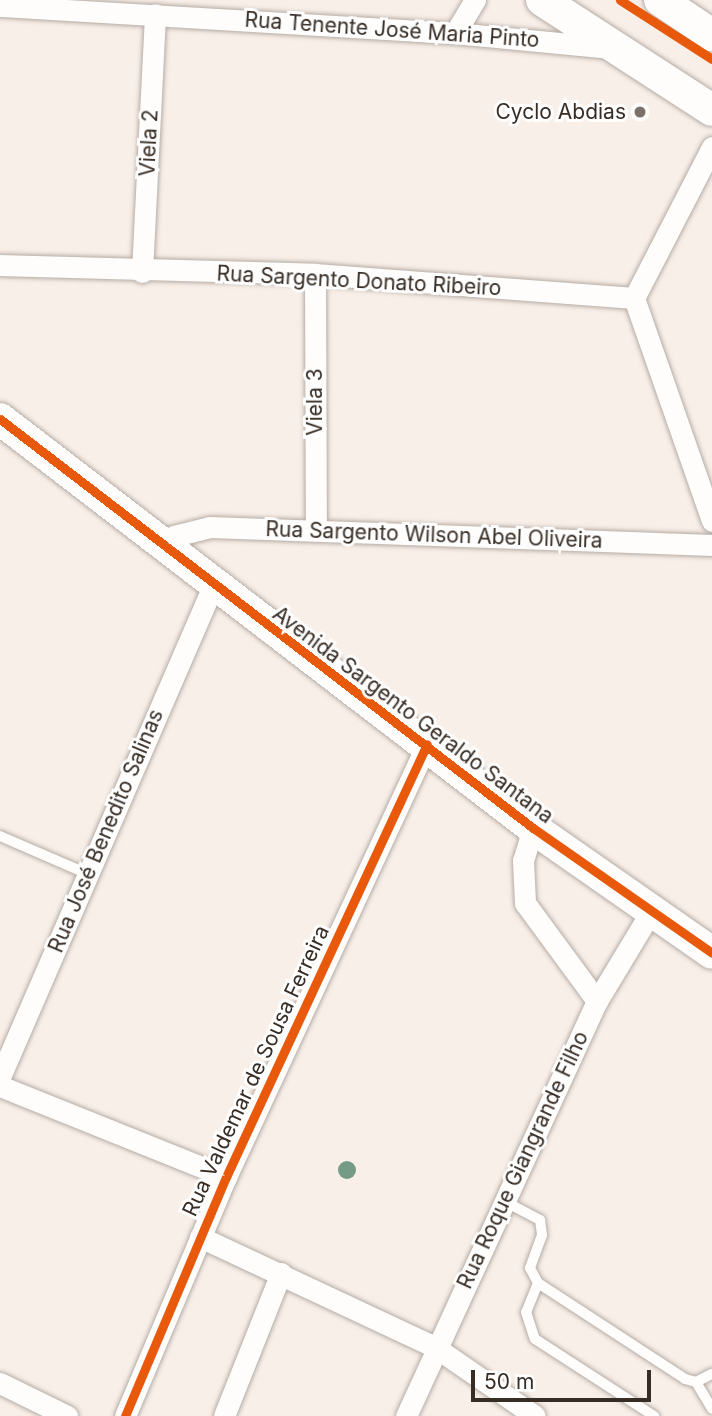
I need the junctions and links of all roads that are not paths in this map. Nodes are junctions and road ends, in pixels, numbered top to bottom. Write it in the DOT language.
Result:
graph roads {
  1 [pos="475,0"];
  2 [pos="542,0"];
  3 [pos="660,0"];
  4 [pos="0,6"];
  5 [pos="162,9"];
  6 [pos="455,33"];
  7 [pos="712,35"];
  8 [pos="617,48"];
  9 [pos="712,110"];
  10 [pos="712,147"];
  11 [pos="0,265"];
  12 [pos="142,272"];
  13 [pos="315,274"];
  14 [pos="634,298"];
  15 [pos="0,419"];
  16 [pos="712,521"];
  17 [pos="316,530"];
  18 [pos="712,545"];
  19 [pos="162,547"];
  20 [pos="212,586"];
  21 [pos="427,744"];
  22 [pos="533,828"];
  23 [pos="0,836"];
  24 [pos="88,874"];
  25 [pos="652,910"];
  26 [pos="712,953"];
  27 [pos="597,1002"];
  28 [pos="0,1077"];
  29 [pos="0,1086"];
  30 [pos="226,1177"];
  31 [pos="504,1201"];
  32 [pos="200,1237"];
  33 [pos="281,1273"];
  34 [pos="538,1283"];
  35 [pos="435,1347"];
  36 [pos="712,1374"];
  37 [pos="696,1382"];
  38 [pos="0,1383"];
  39 [pos="712,1409"];
  40 [pos="67,1416"];
  41 [pos="125,1416"];
  42 [pos="224,1416"];
  43 [pos="406,1416"];
  44 [pos="535,1416"];
  45 [pos="654,1416"];
  1 -- 6 [label="street"];
  2 -- 8 [label="street"];
  3 -- 7 [label="street"];
  4 -- 5 [label="street, Rua Tenente José Maria Pinto"];
  5 -- 6 [label="street, Rua Tenente José Maria Pinto"];
  5 -- 12 [label="street, Viela 2"];
  6 -- 8 [label="street, Rua Tenente José Maria Pinto"];
  8 -- 9 [label="street"];
  10 -- 14 [label="street"];
  11 -- 12 [label="street, Rua Sargento Donato Ribeiro"];
  12 -- 13 [label="street, Rua Sargento Donato Ribeiro"];
  13 -- 14 [label="street, Rua Sargento Donato Ribeiro"];
  13 -- 17 [label="street, Viela 3"];
  14 -- 16 [label="street"];
  15 -- 19 [label="street, Avenida Sargento Geraldo Santana"];
  17 -- 18 [label="street, Rua Sargento Wilson Abel Oliveira"];
  17 -- 19 [label="street, Rua Sargento Wilson Abel Oliveira"];
  19 -- 20 [label="street, Avenida Sargento Geraldo Santana"];
  20 -- 21 [label="street, Avenida Sargento Geraldo Santana"];
  20 -- 24 [label="street, Rua José Benedito Salinas"];
  21 -- 22 [label="street, Avenida Sargento Geraldo Santana"];
  21 -- 30 [label="street, Rua Valdemar de Sousa Ferreira"];
  22 -- 25 [label="street, Avenida Sargento Geraldo Santana"];
  22 -- 27 [label="street"];
  23 -- 24 [label="lane"];
  24 -- 28 [label="street, Rua José Benedito Salinas"];
  25 -- 26 [label="street, Avenida Sargento Geraldo Santana"];
  25 -- 27 [label="street, Rua Roque Giangrande Filho"];
  27 -- 31 [label="street, Rua Roque Giangrande Filho"];
  29 -- 30 [label="street"];
  30 -- 32 [label="street, Rua Valdemar de Sousa Ferreira"];
  31 -- 34 [label="lane"];
  31 -- 35 [label="street, Rua Roque Giangrande Filho"];
  32 -- 33 [label="street"];
  32 -- 41 [label="street, Rua Valdemar de Sousa Ferreira"];
  33 -- 35 [label="street"];
  33 -- 42 [label="street"];
  34 -- 37 [label="lane"];
  34 -- 45 [label="lane"];
  35 -- 43 [label="street, Rua Roque Giangrande Filho"];
  35 -- 44 [label="street"];
  36 -- 37 [label="lane"];
  37 -- 39 [label="lane"];
  38 -- 40 [label="street"];
}
